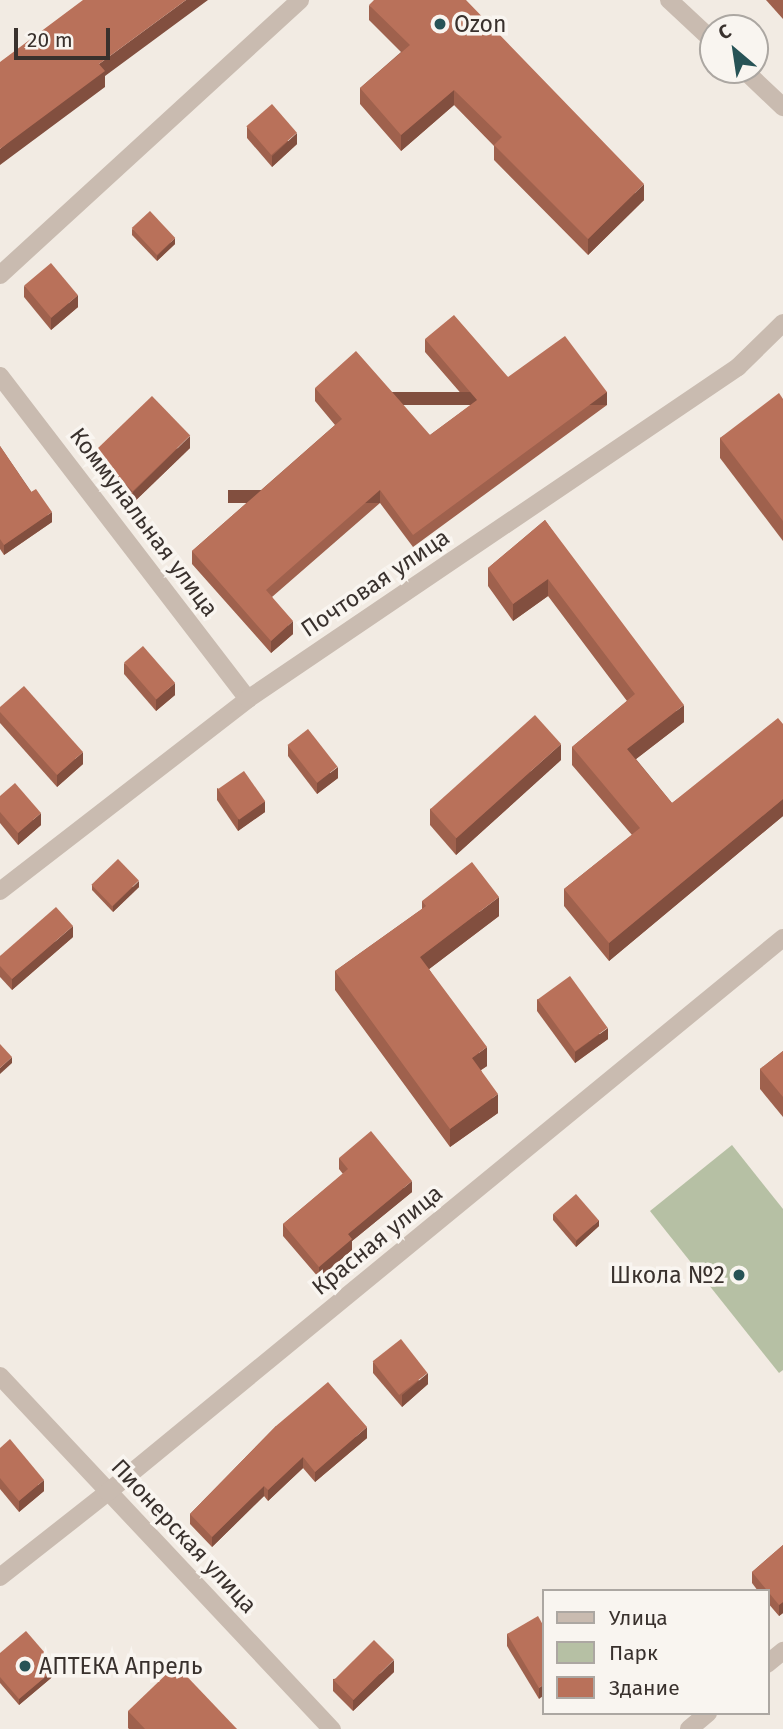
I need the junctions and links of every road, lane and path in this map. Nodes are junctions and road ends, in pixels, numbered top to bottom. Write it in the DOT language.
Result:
graph roads {
  1 [pos="300,0"];
  2 [pos="669,0"];
  3 [pos="699,28"];
  4 [pos="759,84"];
  5 [pos="783,107"];
  6 [pos="0,275"];
  7 [pos="783,323"];
  8 [pos="0,376"];
  9 [pos="248,699"];
  10 [pos="0,891"];
  11 [pos="783,938"];
  12 [pos="0,1376"];
  13 [pos="108,1492"];
  14 [pos="0,1577"];
  15 [pos="783,1651"];
  16 [pos="769,1662"];
  17 [pos="706,1715"];
  18 [pos="332,1729"];
  19 [pos="689,1729"];
  1 -- 6 [label="street"];
  2 -- 3 [label="street"];
  4 -- 5 [label="street"];
  7 -- 9 [label="street, Почтовая улица"];
  8 -- 9 [label="street, Коммунальная улица"];
  9 -- 10 [label="street, Почтовая улица"];
  11 -- 13 [label="street, Красная улица"];
  12 -- 13 [label="street, Пионерская улица"];
  13 -- 14 [label="street, Красная улица"];
  13 -- 18 [label="street, Пионерская улица"];
  15 -- 16 [label="street"];
  17 -- 19 [label="street"];
}
